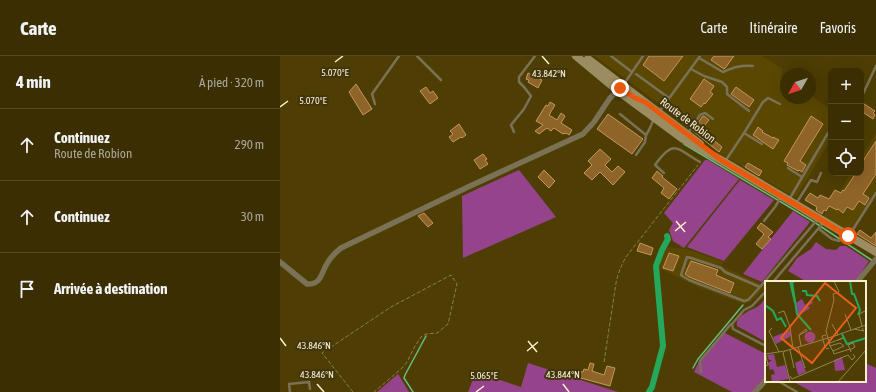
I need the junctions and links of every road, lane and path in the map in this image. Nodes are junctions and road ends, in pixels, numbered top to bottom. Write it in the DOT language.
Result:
graph roads {
  1 [pos="399,56"];
  2 [pos="417,56"];
  3 [pos="534,56"];
  4 [pos="576,56"];
  5 [pos="583,56"];
  6 [pos="611,56"];
  7 [pos="643,56"];
  8 [pos="700,57"];
  9 [pos="753,66"];
  10 [pos="876,66"];
  11 [pos="691,69"];
  12 [pos="632,72"];
  13 [pos="636,74"];
  14 [pos="441,80"];
  15 [pos="620,88"];
  16 [pos="864,92"];
  17 [pos="669,98"];
  18 [pos="375,104"];
  19 [pos="780,104"];
  20 [pos="749,111"];
  21 [pos="620,114"];
  22 [pos="656,115"];
  23 [pos="713,119"];
  24 [pos="514,132"];
  25 [pos="744,133"];
  26 [pos="828,133"];
  27 [pos="687,134"];
  28 [pos="646,135"];
  29 [pos="762,144"];
  30 [pos="636,154"];
  31 [pos="723,161"];
  32 [pos="700,162"];
  33 [pos="788,168"];
  34 [pos="664,173"];
  35 [pos="821,173"];
  36 [pos="802,177"];
  37 [pos="876,193"];
  38 [pos="789,200"];
  39 [pos="821,220"];
  40 [pos="764,221"];
  41 [pos="819,229"];
  42 [pos="848,236"];
  43 [pos="876,252"];
  44 [pos="876,258"];
  45 [pos="280,262"];
  46 [pos="765,281"];
  47 [pos="774,281"];
  48 [pos="858,281"];
  49 [pos="765,282"];
  50 [pos="760,287"];
  51 [pos="765,291"];
  52 [pos="732,324"];
  53 [pos="765,345"];
  54 [pos="604,362"];
  55 [pos="701,372"];
  56 [pos="765,381"];
  57 [pos="780,382"];
  58 [pos="310,389"];
  59 [pos="290,392"];
  60 [pos="354,392"];
  61 [pos="374,392"];
  62 [pos="755,392"];
  63 [pos="797,392"];
  1 -- 18 [label="lane"];
  2 -- 14 [label="lane"];
  3 -- 24 [label="lane"];
  4 -- 15 [label="main road, Route de Robion"];
  5 -- 15 [label="main road, Route de Robion"];
  6 -- 12 [label="lane"];
  7 -- 12 [label="lane"];
  8 -- 9 [label="lane"];
  8 -- 11 [label="lane"];
  10 -- 16 [label="lane"];
  11 -- 17 [label="lane"];
  11 -- 20 [label="lane"];
  12 -- 15 [label="lane"];
  13 -- 17 [label="lane"];
  15 -- 22 [label="main road, Route de Robion"];
  15 -- 22 [label="main road, Route de Robion"];
  15 -- 45 [label="street"];
  17 -- 22 [label="lane"];
  19 -- 25 [label="lane"];
  21 -- 28 [label="lane"];
  22 -- 27 [label="main road, Route de Robion"];
  22 -- 28 [label="lane"];
  22 -- 31 [label="main road, Route de Robion"];
  23 -- 27 [label="lane"];
  25 -- 29 [label="lane"];
  25 -- 31 [label="lane"];
  26 -- 36 [label="lane"];
  27 -- 31 [label="main road, Route de Robion"];
  28 -- 30 [label="lane"];
  31 -- 38 [label="main road, Route de Robion"];
  32 -- 34 [label="lane"];
  32 -- 54 [label="path"];
  33 -- 36 [label="lane"];
  35 -- 38 [label="lane"];
  36 -- 38 [label="lane"];
  37 -- 42 [label="lane"];
  38 -- 39 [label="main road, Route de Robion"];
  38 -- 40 [label="lane"];
  39 -- 41 [label="lane"];
  39 -- 42 [label="main road, Route de Robion"];
  39 -- 46 [label="lane"];
  41 -- 42 [label="lane"];
  41 -- 47 [label="lane"];
  42 -- 43 [label="main road, Route de Robion"];
  42 -- 44 [label="main road, Route de Robion"];
  44 -- 48 [label="street"];
  49 -- 50 [label="lane"];
  50 -- 50 [label="lane"];
  51 -- 52 [label="lane"];
  52 -- 53 [label="lane"];
  52 -- 55 [label="lane"];
  56 -- 62 [label="street"];
  57 -- 63 [label="lane"];
  58 -- 59 [label="lane"];
  60 -- 61 [label="path"];
}
